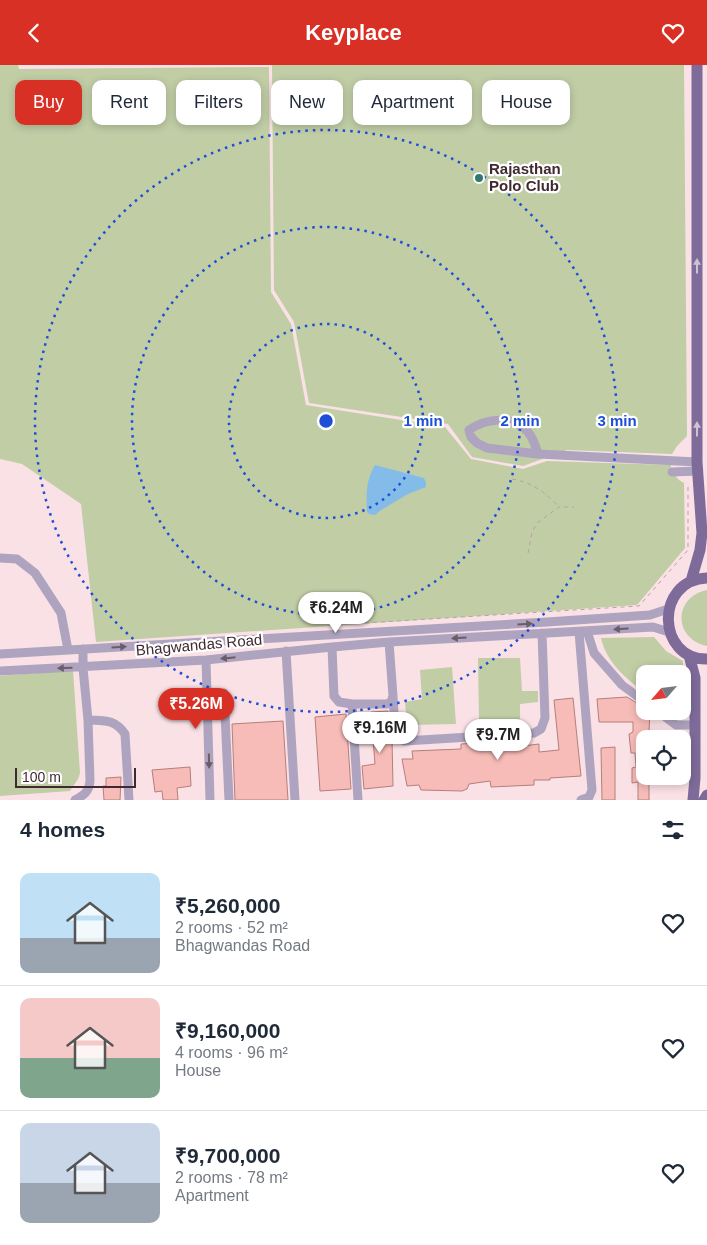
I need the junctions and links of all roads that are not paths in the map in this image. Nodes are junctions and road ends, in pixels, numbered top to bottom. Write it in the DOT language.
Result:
graph roads {
  1 [pos="697,65"];
  2 [pos="538,454"];
  3 [pos="694,467"];
  4 [pos="672,472"];
  5 [pos="0,558"];
  6 [pos="707,577"];
  7 [pos="691,581"];
  8 [pos="668,609"];
  9 [pos="583,631"];
  10 [pos="669,632"];
  11 [pos="542,633"];
  12 [pos="389,642"];
  13 [pos="332,647"];
  14 [pos="83,649"];
  15 [pos="68,650"];
  16 [pos="286,651"];
  17 [pos="0,654"];
  18 [pos="689,655"];
  19 [pos="707,659"];
  20 [pos="206,660"];
  21 [pos="83,668"];
  22 [pos="0,671"];
  23 [pos="224,693"];
  24 [pos="636,695"];
  25 [pos="393,696"];
  26 [pos="352,704"];
  27 [pos="88,720"];
  28 [pos="669,720"];
  29 [pos="695,725"];
  30 [pos="707,795"];
  31 [pos="75,800"];
  32 [pos="129,800"];
  33 [pos="210,800"];
  34 [pos="230,800"];
  35 [pos="295,800"];
  36 [pos="358,800"];
  37 [pos="581,800"];
  38 [pos="694,800"];
  39 [pos="704,800"];
  3 -- 1 [label="main road, one-way"];
  2 -- 2 [label="street"];
  2 -- 3 [label="street"];
  3 -- 4 [label="street"];
  3 -- 7 [label="main road"];
  5 -- 15 [label="street"];
  6 -- 7 [label="main road"];
  7 -- 8 [label="main road"];
  8 -- 10 [label="main road"];
  14 -- 8 [label="street, Bhagwandas Road, one-way"];
  10 -- 9 [label="street, Bhagwandas Road, one-way"];
  9 -- 11 [label="street, Bhagwandas Road"];
  9 -- 24 [label="street"];
  9 -- 37 [label="street"];
  10 -- 18 [label="main road"];
  11 -- 12 [label="street, Bhagwandas Road, one-way"];
  11 -- 25 [label="street"];
  12 -- 13 [label="street, Bhagwandas Road"];
  12 -- 25 [label="street"];
  13 -- 16 [label="street, Bhagwandas Road"];
  13 -- 26 [label="street"];
  14 -- 15 [label="street, Bhagwandas Road"];
  14 -- 21 [label="street"];
  15 -- 17 [label="street, Bhagwandas Road"];
  16 -- 20 [label="street, Bhagwandas Road, one-way"];
  16 -- 35 [label="street"];
  18 -- 19 [label="main road"];
  18 -- 29 [label="main road"];
  20 -- 21 [label="street, Bhagwandas Road"];
  20 -- 33 [label="street, one-way"];
  21 -- 22 [label="street, Bhagwandas Road, one-way"];
  21 -- 27 [label="street"];
  23 -- 34 [label="street"];
  25 -- 26 [label="street"];
  26 -- 36 [label="street"];
  27 -- 31 [label="street"];
  27 -- 32 [label="street"];
  28 -- 29 [label="street"];
  29 -- 38 [label="main road"];
  30 -- 39 [label="main road"];
}
